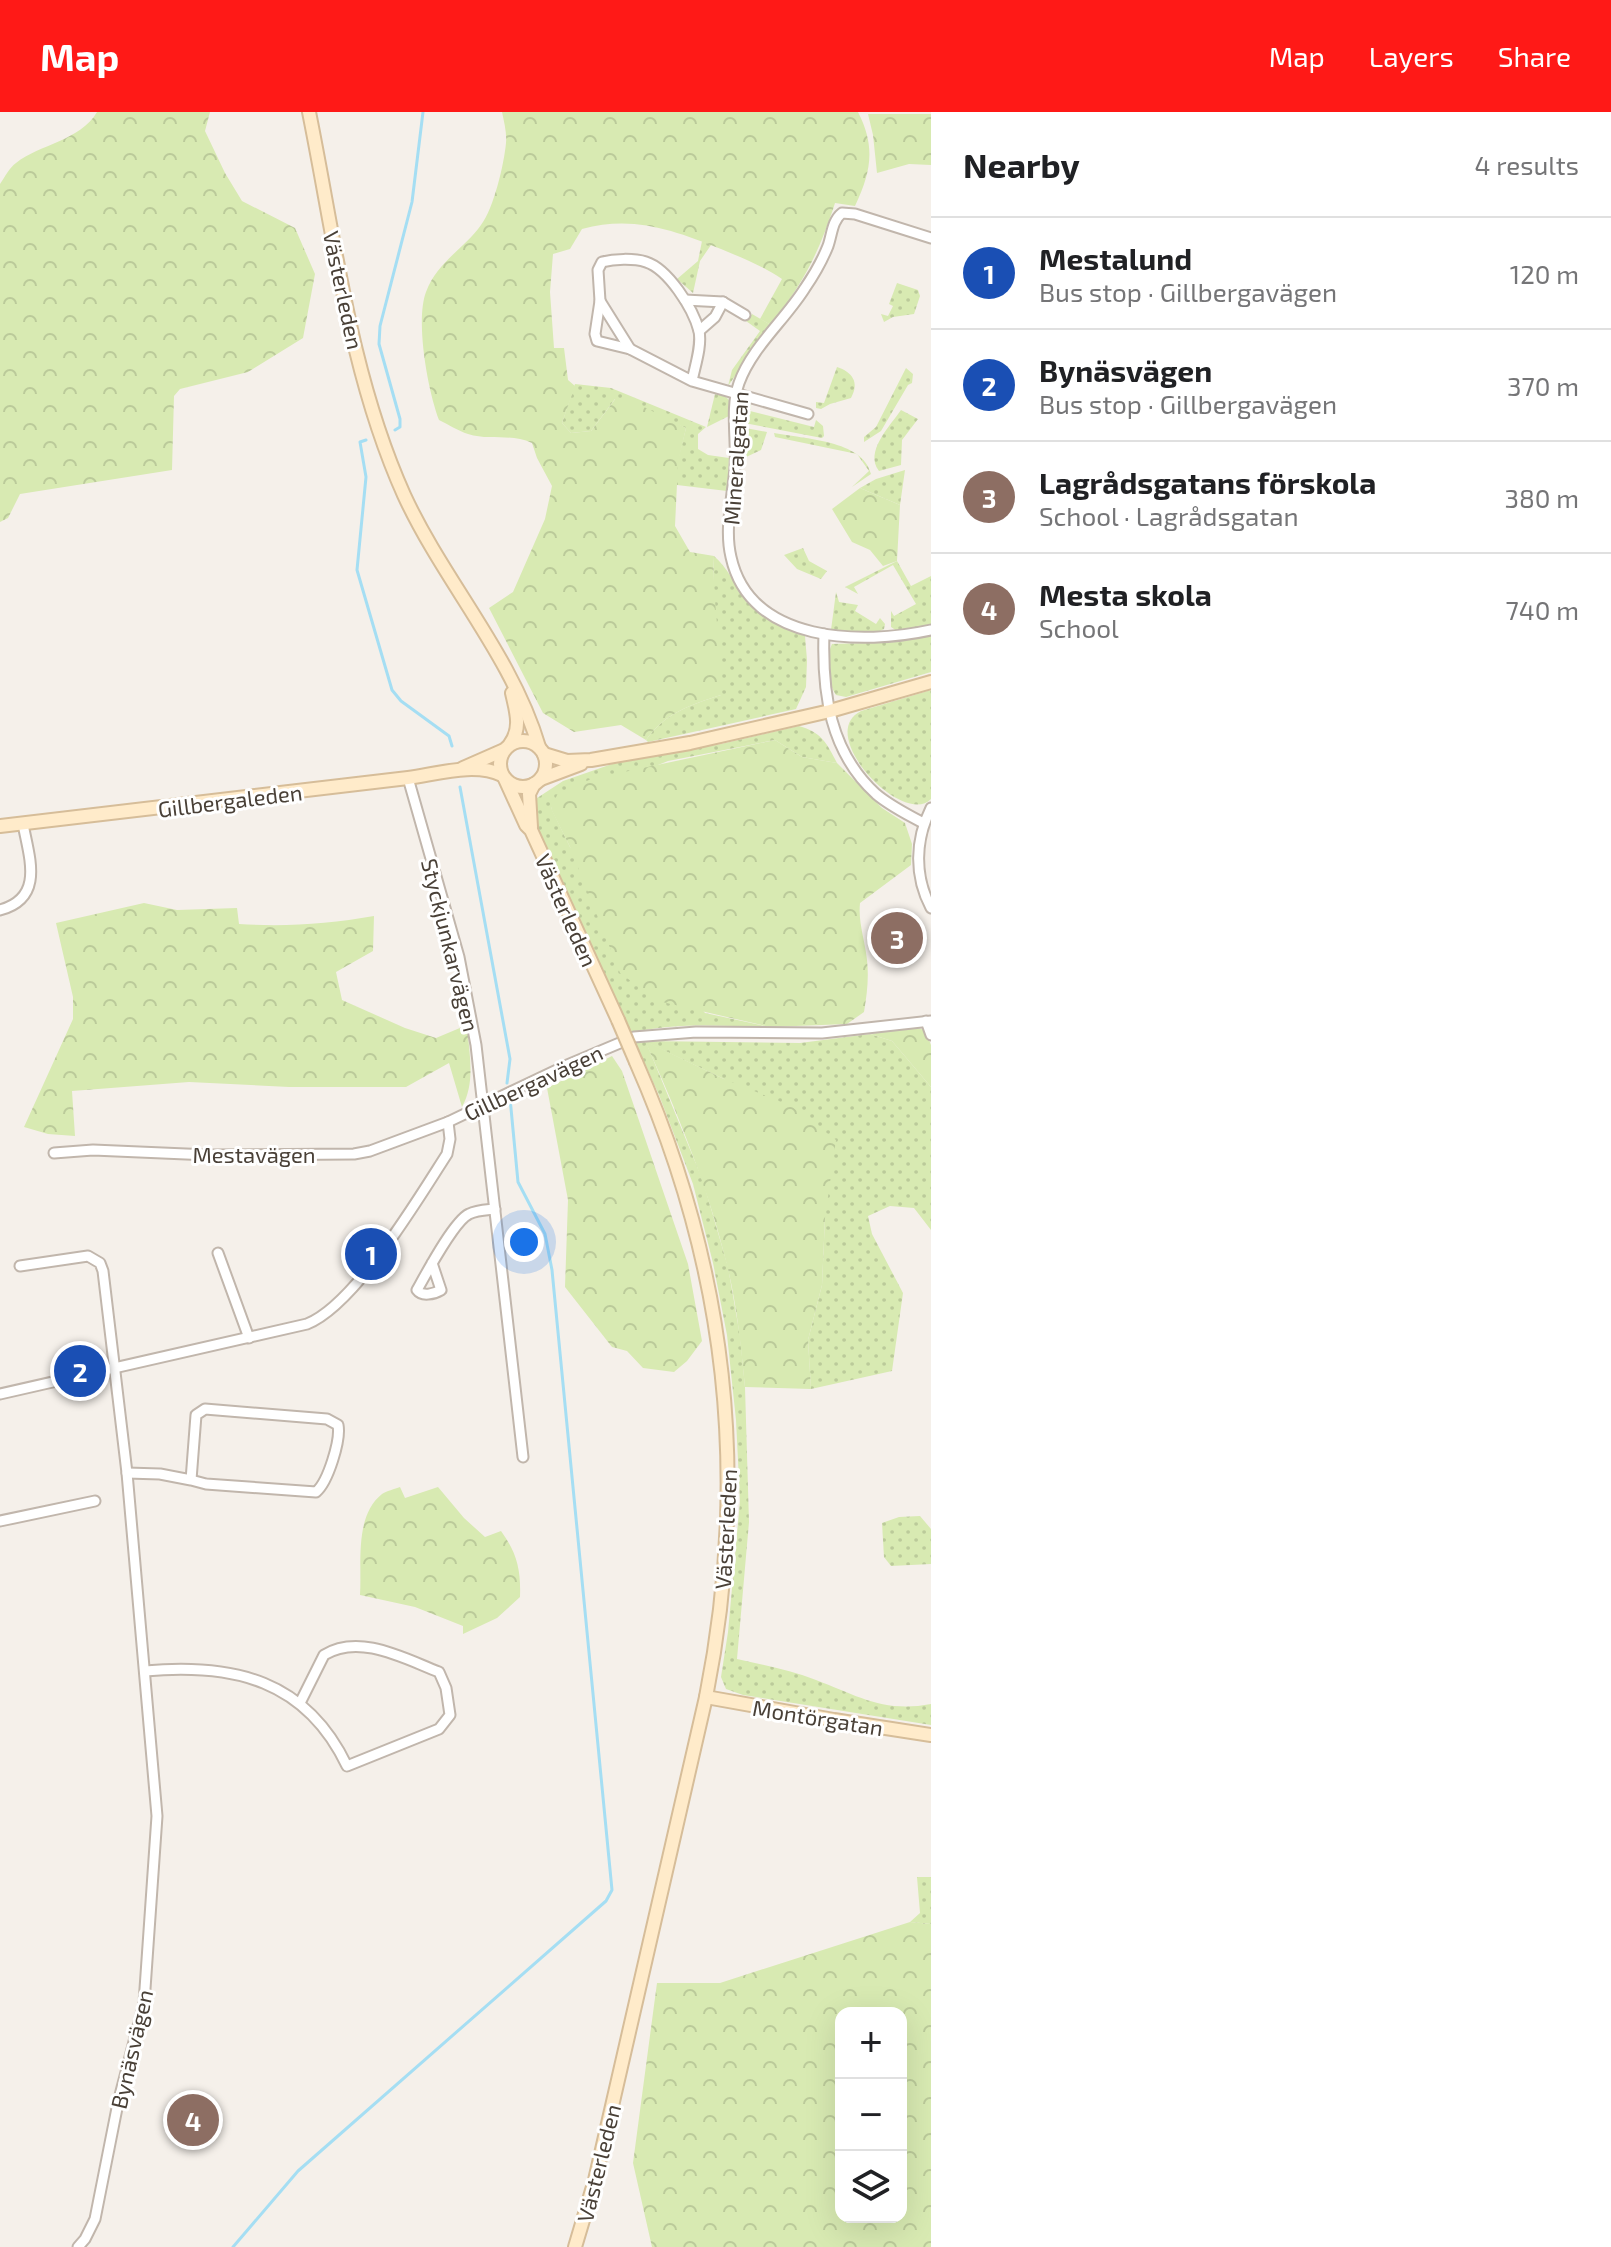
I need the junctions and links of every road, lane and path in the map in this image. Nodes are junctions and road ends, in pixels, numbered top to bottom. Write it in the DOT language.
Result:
graph roads {
  1 [pos="309,112"];
  2 [pos="931,238"];
  3 [pos="685,300"];
  4 [pos="600,301"];
  5 [pos="723,302"];
  6 [pos="745,315"];
  7 [pos="699,331"];
  8 [pos="630,349"];
  9 [pos="692,381"];
  10 [pos="736,395"];
  11 [pos="808,414"];
  12 [pos="931,630"];
  13 [pos="824,634"];
  14 [pos="508,674"];
  15 [pos="931,682"];
  16 [pos="830,711"];
  17 [pos="507,747"];
  18 [pos="541,751"];
  19 [pos="591,760"];
  20 [pos="460,770"];
  21 [pos="503,777"];
  22 [pos="408,778"];
  23 [pos="537,782"];
  24 [pos="931,808"];
  25 [pos="923,823"];
  26 [pos="23,824"];
  27 [pos="0,826"];
  28 [pos="531,830"];
  29 [pos="931,908"];
  30 [pos="0,910"];
  31 [pos="928,1021"];
  32 [pos="931,1035"];
  33 [pos="482,1103"];
  34 [pos="448,1122"];
  35 [pos="54,1153"];
  36 [pos="495,1209"];
  37 [pos="218,1253"];
  38 [pos="432,1263"];
  39 [pos="20,1266"];
  40 [pos="249,1338"];
  41 [pos="116,1367"];
  42 [pos="0,1394"];
  43 [pos="523,1457"];
  44 [pos="127,1473"];
  45 [pos="191,1480"];
  46 [pos="95,1501"];
  47 [pos="0,1521"];
  48 [pos="145,1671"];
  49 [pos="706,1697"];
  50 [pos="300,1703"];
  51 [pos="931,1735"];
  52 [pos="78,2247"];
  53 [pos="575,2247"];
  1 -- 14 [label="main road, Västerleden"];
  2 -- 10 [label="street, Mineralgatan"];
  3 -- 4 [label="street"];
  3 -- 5 [label="street"];
  3 -- 7 [label="street"];
  4 -- 8 [label="street"];
  4 -- 8 [label="street"];
  5 -- 6 [label="street"];
  5 -- 7 [label="street"];
  7 -- 9 [label="street"];
  8 -- 9 [label="street"];
  9 -- 10 [label="street"];
  10 -- 11 [label="street"];
  10 -- 13 [label="street, Mineralgatan"];
  12 -- 13 [label="street, Mineralgatan"];
  13 -- 16 [label="street"];
  14 -- 17 [label="main road, Västerleden"];
  14 -- 18 [label="main road, Västerleden"];
  15 -- 16 [label="main road"];
  16 -- 19 [label="main road"];
  16 -- 25 [label="street"];
  17 -- 18 [label="main road"];
  17 -- 20 [label="main road, Gillbergaleden"];
  17 -- 21 [label="main road"];
  18 -- 19 [label="main road"];
  18 -- 23 [label="main road"];
  19 -- 23 [label="main road"];
  20 -- 21 [label="main road, Gillbergaleden"];
  20 -- 22 [label="main road, Gillbergaleden"];
  21 -- 23 [label="main road"];
  21 -- 28 [label="main road, Västerleden"];
  22 -- 26 [label="main road, Gillbergaleden"];
  22 -- 33 [label="street, Styckjunkarvägen"];
  23 -- 28 [label="main road, Västerleden"];
  24 -- 25 [label="street"];
  25 -- 29 [label="street"];
  26 -- 27 [label="main road, Gillbergaleden"];
  26 -- 30 [label="street"];
  28 -- 49 [label="main road, Västerleden, bridge"];
  31 -- 32 [label="street"];
  31 -- 33 [label="street, Gillbergavägen"];
  33 -- 34 [label="street, Gillbergavägen"];
  33 -- 36 [label="street, Styckjunkarvägen"];
  34 -- 35 [label="street, Mestavägen"];
  34 -- 40 [label="street, Gillbergavägen"];
  36 -- 38 [label="street"];
  36 -- 43 [label="street, Styckjunkarvägen"];
  37 -- 40 [label="street"];
  39 -- 41 [label="street, Bynäsvägen"];
  40 -- 41 [label="street, Gillbergavägen"];
  41 -- 42 [label="street, Gillbergavägen"];
  41 -- 44 [label="street, Bynäsvägen"];
  44 -- 45 [label="street"];
  44 -- 48 [label="street, Bynäsvägen"];
  45 -- 45 [label="street"];
  46 -- 47 [label="street"];
  48 -- 50 [label="street"];
  48 -- 52 [label="street, Bynäsvägen"];
  49 -- 51 [label="main road, Montörgatan"];
  49 -- 53 [label="main road, Västerleden"];
  50 -- 50 [label="street"];
}
